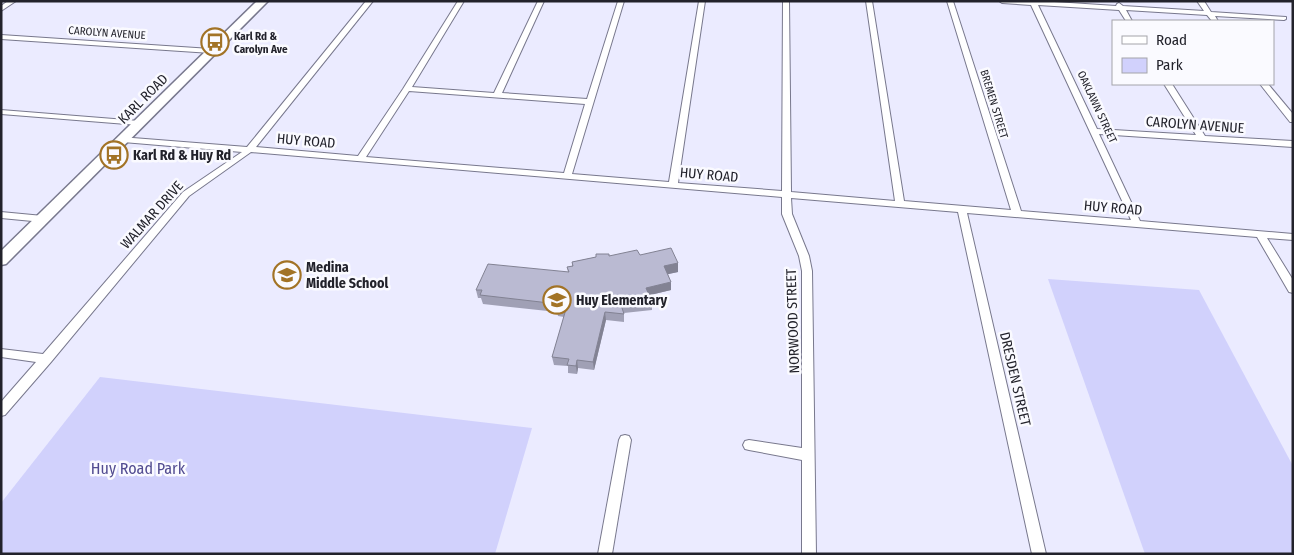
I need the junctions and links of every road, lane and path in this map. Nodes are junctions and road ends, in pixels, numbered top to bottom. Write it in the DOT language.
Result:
graph roads {
  1 [pos="14,1"];
  2 [pos="263,1"];
  3 [pos="369,1"];
  4 [pos="461,1"];
  5 [pos="541,1"];
  6 [pos="621,1"];
  7 [pos="702,1"];
  8 [pos="786,1"];
  9 [pos="869,1"];
  10 [pos="950,1"];
  11 [pos="1002,1"];
  12 [pos="1116,1"];
  13 [pos="1200,1"];
  14 [pos="1033,2"];
  15 [pos="1121,8"];
  16 [pos="1,9"];
  17 [pos="1210,14"];
  18 [pos="1284,18"];
  19 [pos="1128,20"];
  20 [pos="1214,20"];
  21 [pos="1,36"];
  22 [pos="211,52"];
  23 [pos="1169,85"];
  24 [pos="1265,85"];
  25 [pos="407,89"];
  26 [pos="498,95"];
  27 [pos="590,102"];
  28 [pos="1,112"];
  29 [pos="1293,120"];
  30 [pos="139,123"];
  31 [pos="1094,131"];
  32 [pos="123,139"];
  33 [pos="1203,139"];
  34 [pos="1293,144"];
  35 [pos="249,150"];
  36 [pos="360,160"];
  37 [pos="567,176"];
  38 [pos="673,185"];
  39 [pos="786,196"];
  40 [pos="900,204"];
  41 [pos="962,210"];
  42 [pos="1017,214"];
  43 [pos="1,215"];
  44 [pos="43,218"];
  45 [pos="1137,224"];
  46 [pos="1260,234"];
  47 [pos="1293,237"];
  48 [pos="1,260"];
  49 [pos="1293,289"];
  50 [pos="1,353"];
  51 [pos="46,358"];
  52 [pos="1,411"];
  53 [pos="625,440"];
  54 [pos="748,445"];
  55 [pos="808,455"];
  56 [pos="605,554"];
  57 [pos="809,554"];
  58 [pos="1039,554"];
  1 -- 16 [label="street"];
  2 -- 22 [label="main road, KARL ROAD"];
  3 -- 35 [label="street, WALMAR DRIVE"];
  4 -- 25 [label="street"];
  5 -- 26 [label="street"];
  6 -- 27 [label="street"];
  7 -- 38 [label="street"];
  8 -- 39 [label="street, NORWOOD STREET"];
  9 -- 40 [label="street"];
  10 -- 42 [label="street, BREMEN STREET"];
  11 -- 14 [label="street"];
  12 -- 15 [label="street"];
  13 -- 17 [label="street"];
  14 -- 15 [label="street"];
  14 -- 31 [label="street, OAKLAWN STREET"];
  15 -- 17 [label="street"];
  15 -- 19 [label="street"];
  17 -- 18 [label="street"];
  17 -- 20 [label="street"];
  21 -- 22 [label="street, CAROLYN AVENUE"];
  22 -- 30 [label="main road, KARL ROAD"];
  23 -- 33 [label="street"];
  24 -- 29 [label="street"];
  25 -- 26 [label="street"];
  25 -- 36 [label="street"];
  26 -- 27 [label="street"];
  27 -- 37 [label="street"];
  28 -- 30 [label="street"];
  30 -- 32 [label="main road, KARL ROAD"];
  31 -- 33 [label="street, CAROLYN AVENUE"];
  31 -- 45 [label="street, OAKLAWN STREET"];
  32 -- 35 [label="street, HUY ROAD"];
  32 -- 44 [label="main road, KARL ROAD"];
  33 -- 34 [label="street, CAROLYN AVENUE"];
  35 -- 36 [label="street, HUY ROAD"];
  35 -- 51 [label="street, WALMAR DRIVE"];
  36 -- 37 [label="street, HUY ROAD"];
  37 -- 38 [label="street, HUY ROAD"];
  38 -- 39 [label="street, HUY ROAD"];
  39 -- 40 [label="street, HUY ROAD"];
  39 -- 55 [label="street, NORWOOD STREET"];
  40 -- 41 [label="street, HUY ROAD"];
  41 -- 42 [label="street, HUY ROAD"];
  41 -- 58 [label="street, DRESDEN STREET"];
  42 -- 45 [label="street, HUY ROAD"];
  43 -- 44 [label="street"];
  44 -- 48 [label="main road, KARL ROAD"];
  45 -- 46 [label="street, HUY ROAD"];
  46 -- 47 [label="street, HUY ROAD"];
  46 -- 49 [label="street"];
  50 -- 51 [label="street"];
  51 -- 52 [label="street, WALMAR DRIVE"];
  53 -- 56 [label="street"];
  54 -- 55 [label="street"];
  55 -- 57 [label="street, NORWOOD STREET"];
}
